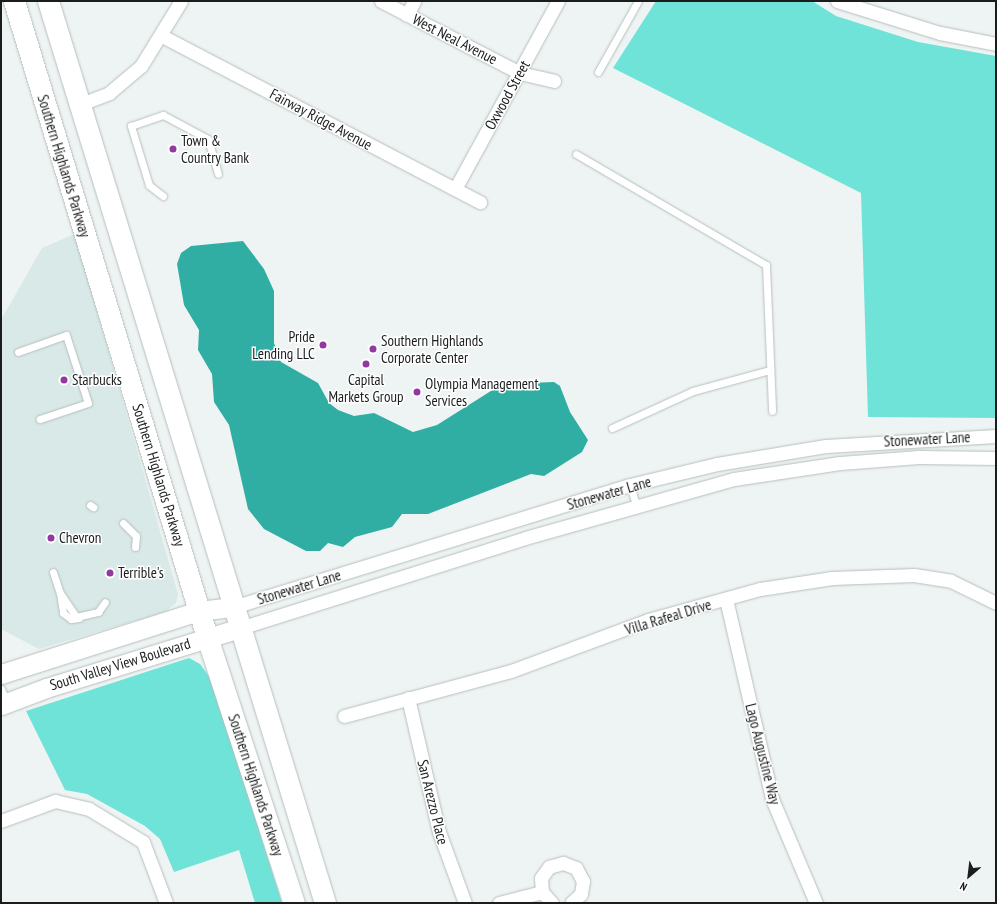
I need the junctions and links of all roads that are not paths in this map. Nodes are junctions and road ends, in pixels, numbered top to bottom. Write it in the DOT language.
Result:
graph roads {
  1 [pos="14,1"];
  2 [pos="48,1"];
  3 [pos="181,1"];
  4 [pos="381,1"];
  5 [pos="414,1"];
  6 [pos="558,1"];
  7 [pos="638,1"];
  8 [pos="836,1"];
  9 [pos="407,14"];
  10 [pos="162,36"];
  11 [pos="996,44"];
  12 [pos="598,72"];
  13 [pos="520,73"];
  14 [pos="554,81"];
  15 [pos="81,104"];
  16 [pos="576,154"];
  17 [pos="218,174"];
  18 [pos="455,189"];
  19 [pos="163,196"];
  20 [pos="480,202"];
  21 [pos="123,249"];
  22 [pos="92,258"];
  23 [pos="18,352"];
  24 [pos="770,370"];
  25 [pos="772,411"];
  26 [pos="40,419"];
  27 [pos="612,428"];
  28 [pos="996,436"];
  29 [pos="996,458"];
  30 [pos="630,485"];
  31 [pos="636,505"];
  32 [pos="123,523"];
  33 [pos="135,547"];
  34 [pos="53,572"];
  35 [pos="994,598"];
  36 [pos="726,599"];
  37 [pos="105,602"];
  38 [pos="233,607"];
  39 [pos="200,611"];
  40 [pos="240,628"];
  41 [pos="207,637"];
  42 [pos="1,674"];
  43 [pos="408,698"];
  44 [pos="3,699"];
  45 [pos="344,716"];
  46 [pos="1,821"];
  47 [pos="542,892"];
  48 [pos="166,903"];
  49 [pos="294,903"];
  50 [pos="325,903"];
  51 [pos="466,903"];
  52 [pos="499,903"];
  53 [pos="552,903"];
  54 [pos="572,903"];
  55 [pos="816,903"];
  1 -- 22 [label="main road, Southern Highlands Parkway"];
  2 -- 15 [label="main road, Southern Highlands Parkway"];
  3 -- 10 [label="street"];
  4 -- 9 [label="street, West Neal Avenue"];
  5 -- 9 [label="street"];
  6 -- 13 [label="street, Oxwood Street"];
  7 -- 12 [label="lane"];
  8 -- 11 [label="street"];
  9 -- 13 [label="street, West Neal Avenue"];
  10 -- 15 [label="street"];
  10 -- 18 [label="street, Fairway Ridge Avenue"];
  13 -- 14 [label="street, West Neal Avenue"];
  13 -- 18 [label="street, Oxwood Street"];
  15 -- 21 [label="main road, Southern Highlands Parkway"];
  16 -- 24 [label="lane"];
  17 -- 19 [label="lane"];
  18 -- 20 [label="street, Fairway Ridge Avenue"];
  21 -- 22 [label="main road"];
  21 -- 38 [label="main road, Southern Highlands Parkway"];
  22 -- 39 [label="main road, Southern Highlands Parkway"];
  23 -- 26 [label="lane"];
  24 -- 25 [label="lane"];
  24 -- 27 [label="lane"];
  28 -- 30 [label="street, Stonewater Lane"];
  29 -- 31 [label="street, Stonewater Lane"];
  30 -- 31 [label="lane"];
  30 -- 38 [label="street, Stonewater Lane"];
  31 -- 40 [label="street, Stonewater Lane"];
  32 -- 33 [label="lane"];
  34 -- 37 [label="lane"];
  35 -- 36 [label="street, Villa Rafeal Drive"];
  36 -- 43 [label="street, Villa Rafeal Drive"];
  36 -- 55 [label="street, Lago Augustine Way"];
  38 -- 39 [label="main road, South Valley View Boulevard"];
  38 -- 40 [label="main road, Southern Highlands Parkway"];
  39 -- 41 [label="main road, Southern Highlands Parkway"];
  39 -- 42 [label="main road, South Valley View Boulevard"];
  40 -- 41 [label="main road, South Valley View Boulevard"];
  40 -- 50 [label="main road, Southern Highlands Parkway"];
  41 -- 44 [label="main road, South Valley View Boulevard"];
  41 -- 49 [label="main road, Southern Highlands Parkway"];
  43 -- 45 [label="street, Villa Rafeal Drive"];
  43 -- 51 [label="street, San Arezzo Place"];
  46 -- 48 [label="street"];
  47 -- 52 [label="street"];
  47 -- 53 [label="street"];
  47 -- 54 [label="street"];
}
